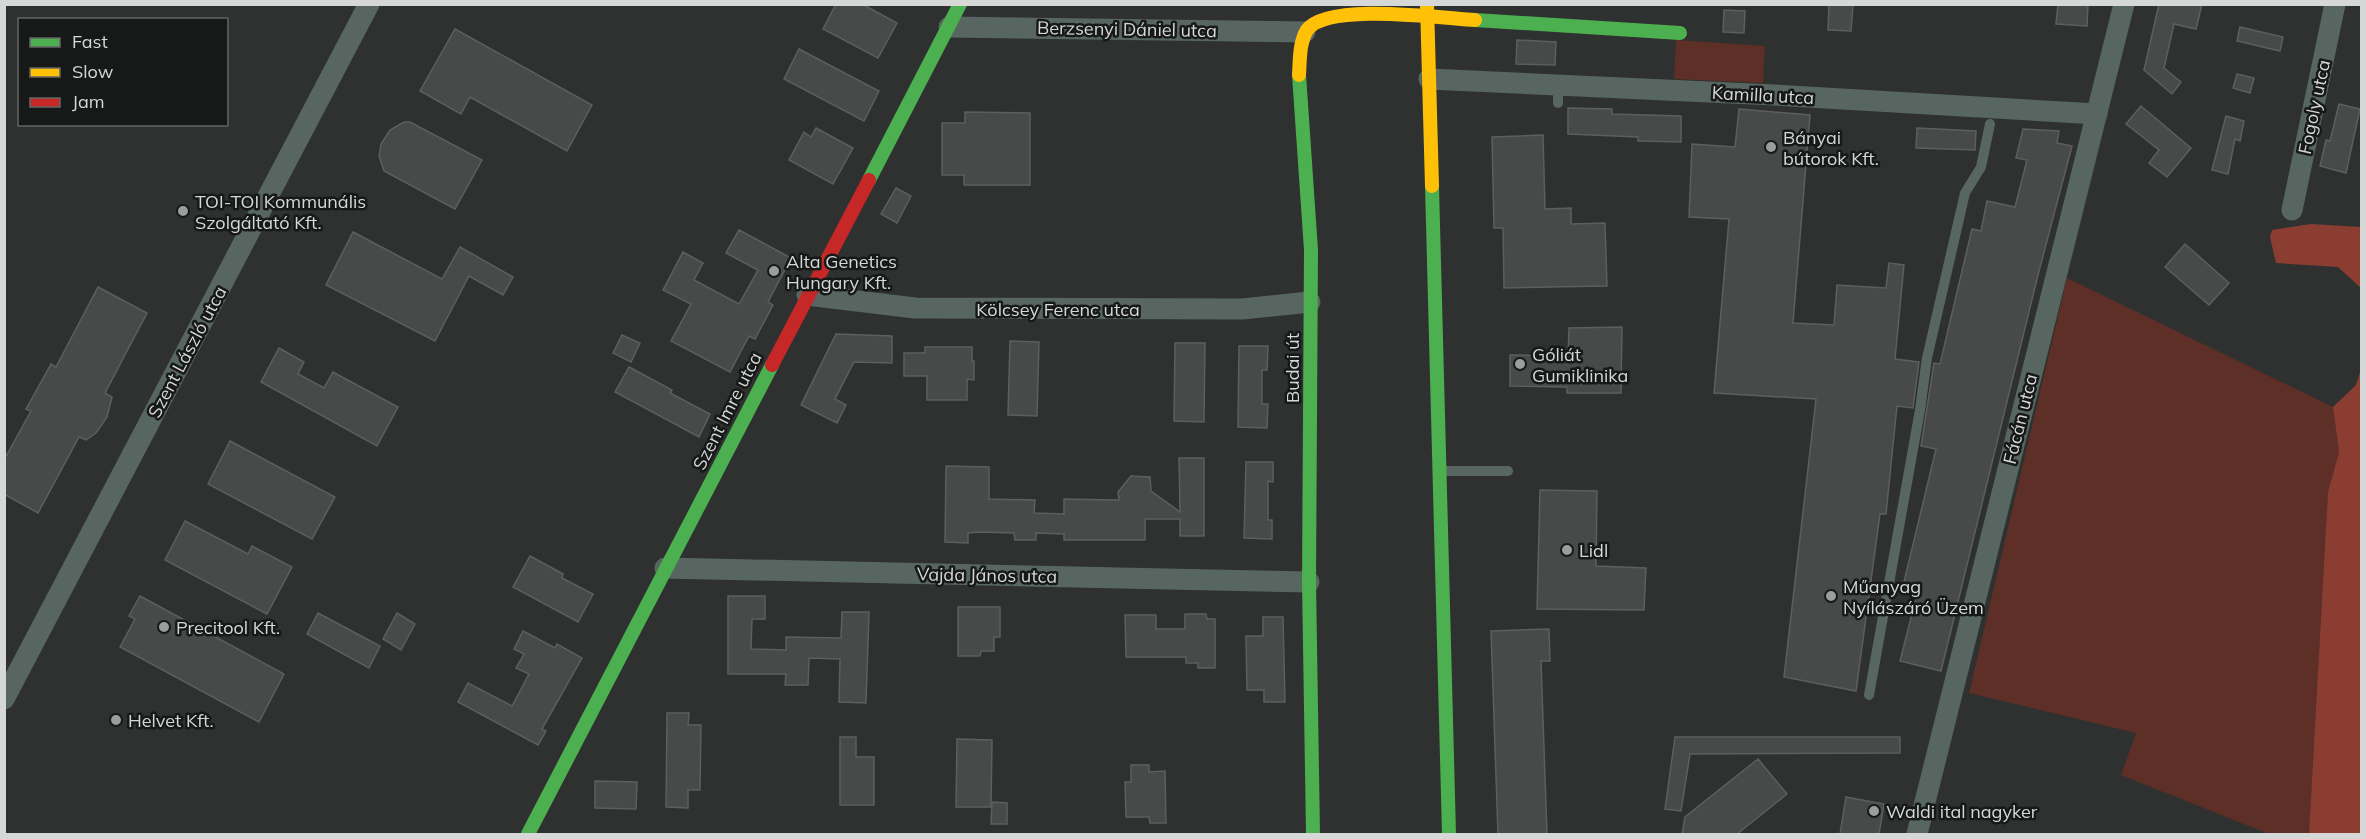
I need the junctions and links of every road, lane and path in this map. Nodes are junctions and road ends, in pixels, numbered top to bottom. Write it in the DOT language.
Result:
graph roads {
  1 [pos="369,4"];
  2 [pos="960,4"];
  3 [pos="2124,4"];
  4 [pos="2335,4"];
  5 [pos="1427,11"];
  6 [pos="949,27"];
  7 [pos="1305,32"];
  8 [pos="1680,33"];
  9 [pos="1429,79"];
  10 [pos="2097,114"];
  11 [pos="1990,124"];
  12 [pos="2292,210"];
  13 [pos="807,295"];
  14 [pos="1310,302"];
  15 [pos="1440,471"];
  16 [pos="1508,471"];
  17 [pos="665,568"];
  18 [pos="1309,582"];
  19 [pos="1869,695"];
  20 [pos="4,699"];
  21 [pos="528,834"];
  22 [pos="1313,834"];
  23 [pos="1449,834"];
  24 [pos="1917,834"];
  1 -- 20 [label="street, Szent László utca"];
  2 -- 6 [label="street, Szent Imre utca"];
  3 -- 10 [label="street, Fácán utca"];
  4 -- 12 [label="street, Fogoly utca"];
  5 -- 7 [label="street"];
  5 -- 8 [label="street"];
  5 -- 9 [label="street"];
  6 -- 7 [label="street, Berzsenyi Dániel utca"];
  6 -- 13 [label="street, Szent Imre utca"];
  7 -- 14 [label="street, Budai út"];
  9 -- 10 [label="street, Kamilla utca"];
  9 -- 15 [label="street"];
  10 -- 24 [label="street, Fácán utca"];
  11 -- 19 [label="lane"];
  13 -- 14 [label="street, Kölcsey Ferenc utca"];
  13 -- 17 [label="street, Szent Imre utca"];
  14 -- 18 [label="street, Budai út"];
  15 -- 16 [label="lane"];
  15 -- 23 [label="street"];
  17 -- 18 [label="street, Vajda János utca"];
  17 -- 21 [label="street, Szent Imre utca"];
  18 -- 22 [label="street, Budai út"];
}
